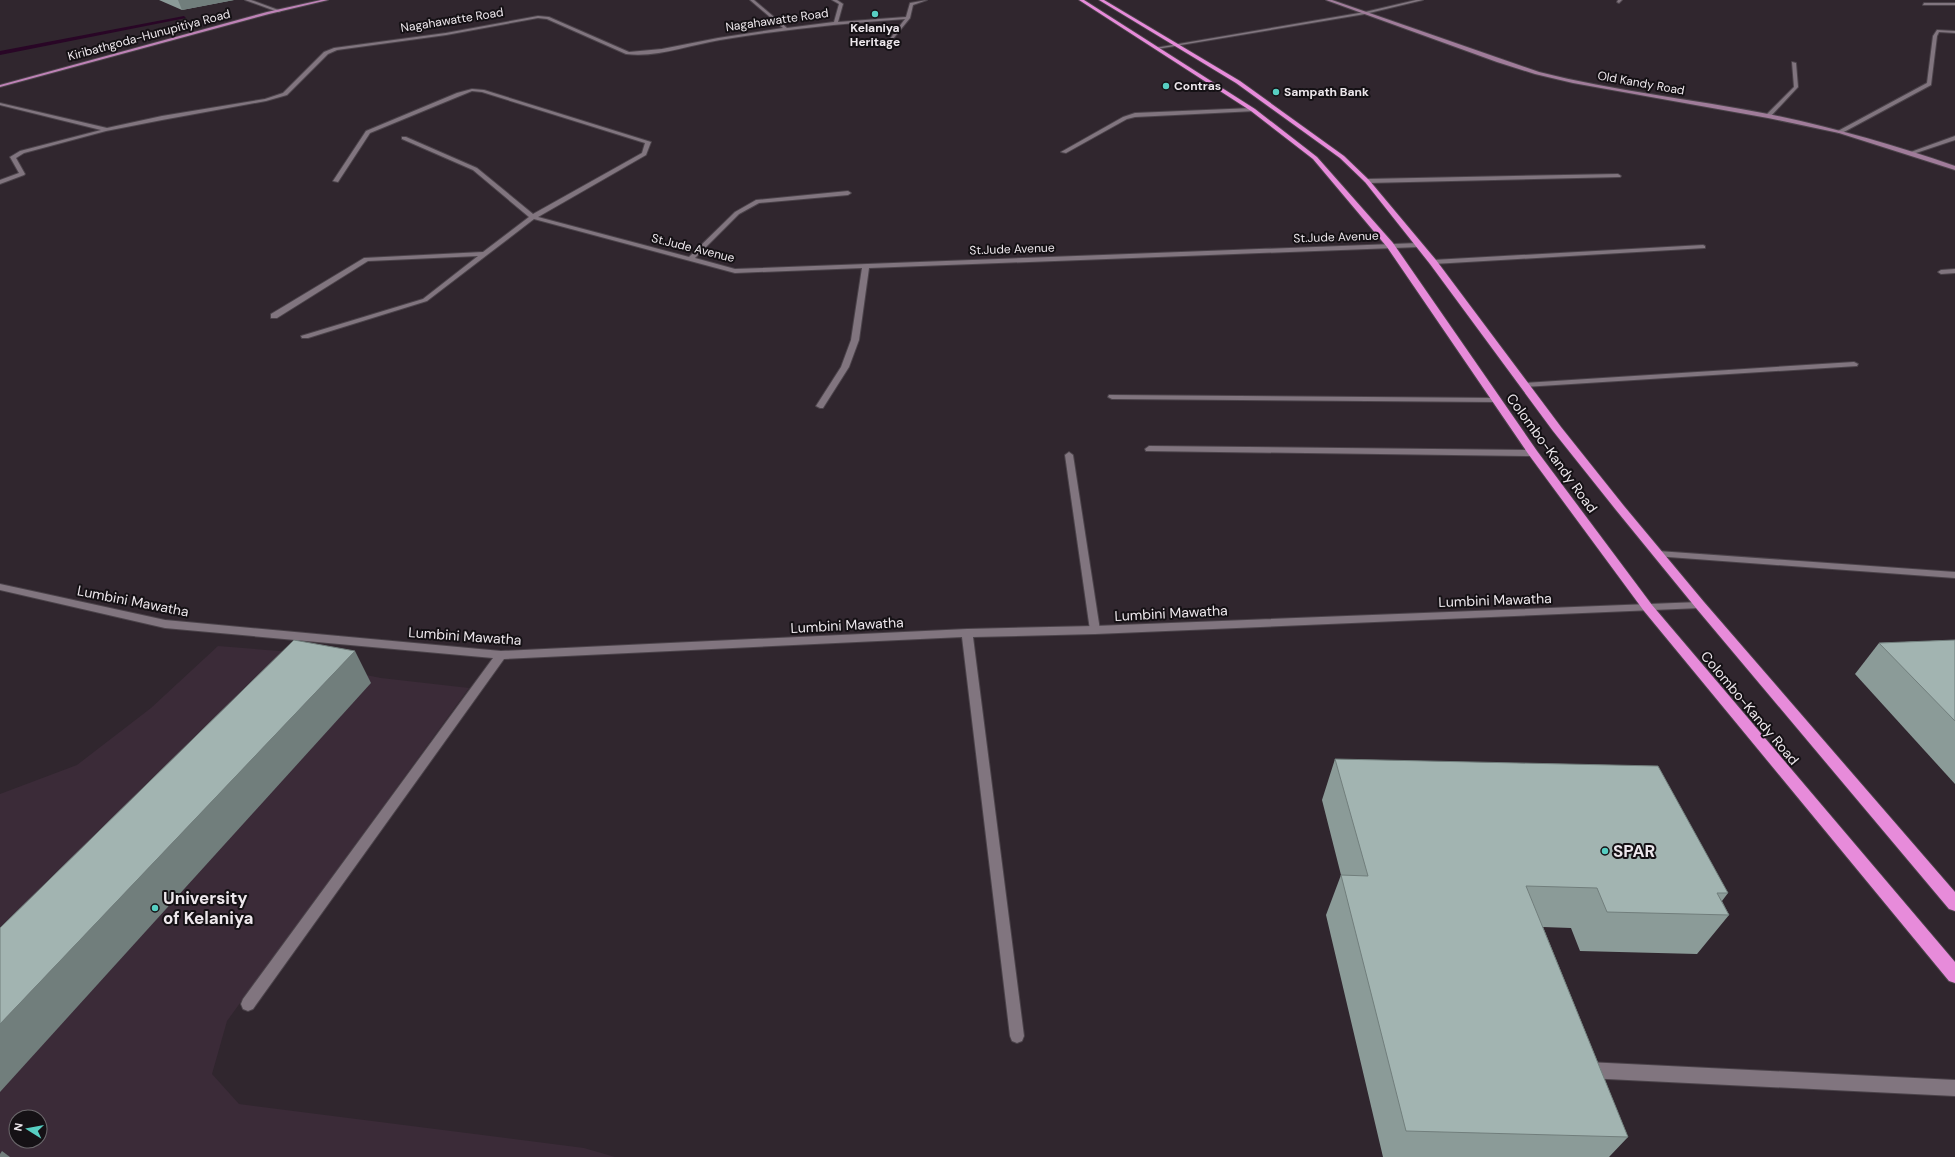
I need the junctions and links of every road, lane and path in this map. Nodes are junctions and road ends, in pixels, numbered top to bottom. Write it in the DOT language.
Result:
graph roads {
  1 [pos="247,0"];
  2 [pos="326,0"];
  3 [pos="752,0"];
  4 [pos="834,0"];
  5 [pos="925,0"];
  6 [pos="1081,0"];
  7 [pos="1101,0"];
  8 [pos="1328,0"];
  9 [pos="1421,0"];
  10 [pos="1924,4"];
  11 [pos="1955,4"];
  12 [pos="279,11"];
  13 [pos="1365,13"];
  14 [pos="908,18"];
  15 [pos="836,22"];
  16 [pos="786,28"];
  17 [pos="1955,32"];
  18 [pos="888,44"];
  19 [pos="1177,45"];
  20 [pos="1157,48"];
  21 [pos="1794,63"];
  22 [pos="0,86"];
  23 [pos="0,104"];
  24 [pos="1253,110"];
  25 [pos="1768,116"];
  26 [pos="106,130"];
  27 [pos="1840,132"];
  28 [pos="404,138"];
  29 [pos="1955,138"];
  30 [pos="1064,152"];
  31 [pos="1911,153"];
  32 [pos="1955,168"];
  33 [pos="1618,176"];
  34 [pos="336,181"];
  35 [pos="1367,181"];
  36 [pos="0,182"];
  37 [pos="848,193"];
  38 [pos="533,217"];
  39 [pos="1419,244"];
  40 [pos="1390,246"];
  41 [pos="1704,247"];
  42 [pos="485,254"];
  43 [pos="690,260"];
  44 [pos="1433,262"];
  45 [pos="866,266"];
  46 [pos="1955,271"];
  47 [pos="1941,272"];
  48 [pos="274,316"];
  49 [pos="306,336"];
  50 [pos="1854,364"];
  51 [pos="1524,385"];
  52 [pos="1112,397"];
  53 [pos="1496,400"];
  54 [pos="820,406"];
  55 [pos="1149,449"];
  56 [pos="1533,453"];
  57 [pos="1069,455"];
  58 [pos="1658,554"];
  59 [pos="1955,575"];
  60 [pos="0,587"];
  61 [pos="1700,605"];
  62 [pos="1648,608"];
  63 [pos="1095,630"];
  64 [pos="966,633"];
  65 [pos="501,655"];
  66 [pos="1955,904"];
  67 [pos="1955,975"];
  68 [pos="248,1004"];
  69 [pos="1017,1036"];
  70 [pos="1574,1070"];
  71 [pos="1955,1088"];
  1 -- 12 [label="street"];
  2 -- 12 [label="main road, Kiribathgoda-Hunupitiya Road"];
  3 -- 16 [label="street"];
  4 -- 15 [label="street"];
  5 -- 14 [label="street"];
  6 -- 20 [label="highway, Colombo-Kandy Road"];
  7 -- 19 [label="highway, Colombo-Kandy Road"];
  8 -- 13 [label="street, Old Kandy Road"];
  9 -- 13 [label="street"];
  10 -- 11 [label="street"];
  12 -- 22 [label="main road, Kiribathgoda-Hunupitiya Road"];
  13 -- 19 [label="street"];
  13 -- 25 [label="street, Old Kandy Road"];
  14 -- 15 [label="street, Nagahawatte Road"];
  14 -- 18 [label="street"];
  15 -- 16 [label="street, Nagahawatte Road"];
  16 -- 26 [label="street, Nagahawatte Road"];
  17 -- 27 [label="street"];
  19 -- 20 [label="street"];
  19 -- 35 [label="highway, Colombo-Kandy Road"];
  20 -- 24 [label="highway, Colombo-Kandy Road"];
  21 -- 25 [label="street"];
  23 -- 26 [label="street, Nagahawatte Road"];
  24 -- 30 [label="street"];
  24 -- 40 [label="highway, Colombo-Kandy Road"];
  25 -- 27 [label="street, Old Kandy Road"];
  26 -- 36 [label="street, Nagahawatte Road"];
  27 -- 31 [label="street, Old Kandy Road"];
  28 -- 38 [label="street"];
  29 -- 31 [label="street"];
  31 -- 32 [label="street, Old Kandy Road"];
  33 -- 35 [label="street"];
  34 -- 38 [label="street"];
  35 -- 39 [label="highway, Colombo-Kandy Road"];
  37 -- 43 [label="street"];
  38 -- 42 [label="street"];
  38 -- 43 [label="street, St.Jude Avenue"];
  39 -- 40 [label="street, St.Jude Avenue"];
  39 -- 44 [label="highway, Colombo-Kandy Road"];
  40 -- 45 [label="street, St.Jude Avenue"];
  40 -- 53 [label="highway, Colombo-Kandy Road"];
  41 -- 44 [label="street"];
  42 -- 48 [label="street"];
  42 -- 49 [label="street"];
  43 -- 45 [label="street, St.Jude Avenue"];
  44 -- 51 [label="highway, Colombo-Kandy Road"];
  45 -- 54 [label="street"];
  46 -- 47 [label="street"];
  50 -- 51 [label="street"];
  51 -- 58 [label="highway, Colombo-Kandy Road"];
  52 -- 53 [label="street"];
  53 -- 56 [label="highway, Colombo-Kandy Road"];
  55 -- 56 [label="street"];
  56 -- 62 [label="highway, Colombo-Kandy Road"];
  57 -- 63 [label="street"];
  58 -- 59 [label="street"];
  58 -- 61 [label="highway, Colombo-Kandy Road"];
  60 -- 65 [label="street, Lumbini Mawatha"];
  61 -- 62 [label="street, Lumbini Mawatha"];
  61 -- 66 [label="highway, Colombo-Kandy Road"];
  62 -- 63 [label="street, Lumbini Mawatha"];
  62 -- 67 [label="highway, Colombo-Kandy Road"];
  63 -- 64 [label="street, Lumbini Mawatha"];
  64 -- 65 [label="street, Lumbini Mawatha"];
  64 -- 69 [label="street"];
  65 -- 68 [label="street"];
  70 -- 71 [label="street"];
}
